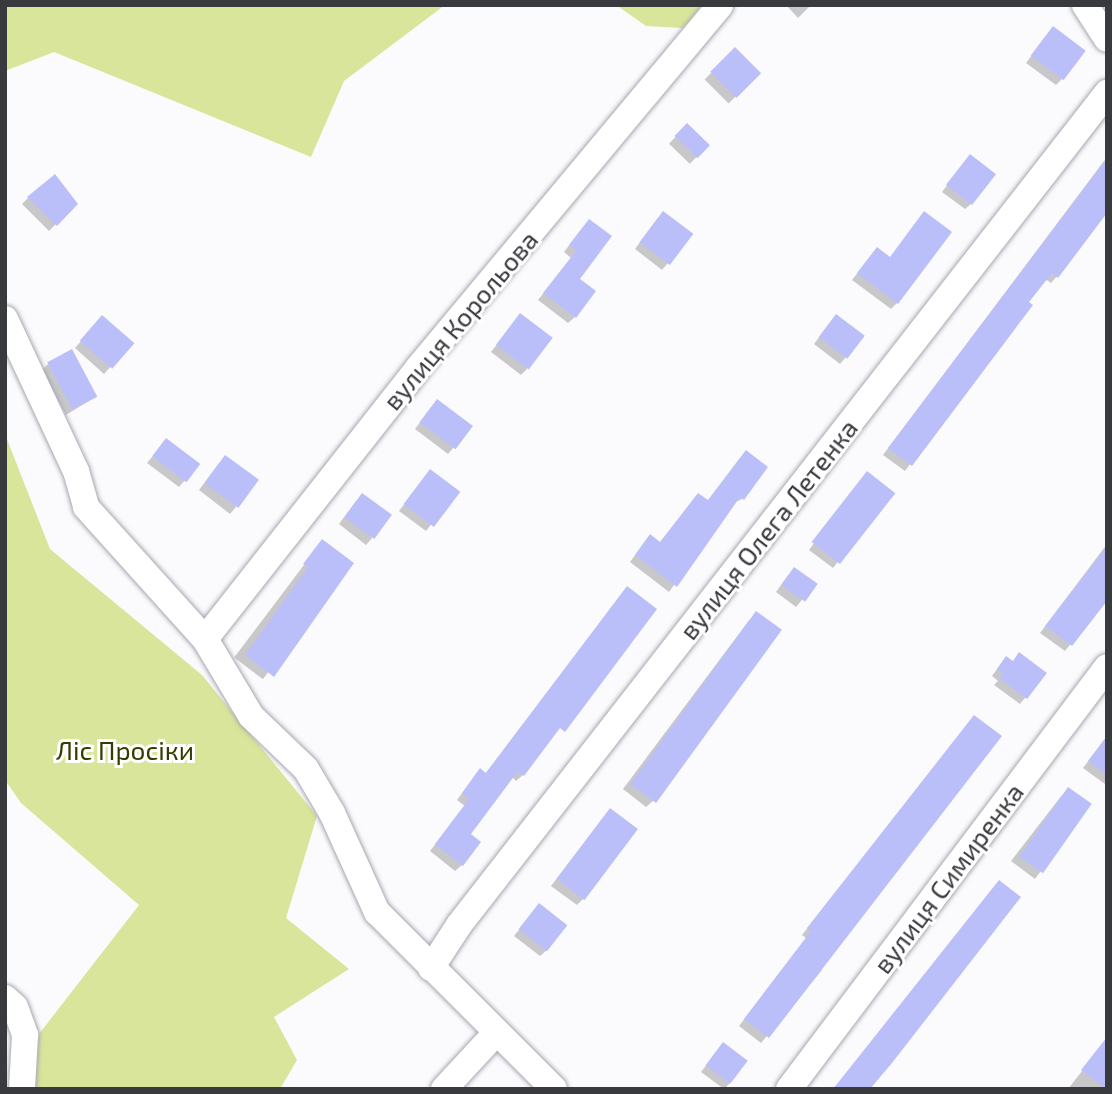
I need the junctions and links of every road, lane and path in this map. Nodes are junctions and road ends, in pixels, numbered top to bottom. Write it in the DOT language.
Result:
graph roads {
  1 [pos="720,5"];
  2 [pos="1085,5"];
  3 [pos="1107,39"];
  4 [pos="1107,93"];
  5 [pos="5,318"];
  6 [pos="205,639"];
  7 [pos="1107,667"];
  8 [pos="431,968"];
  9 [pos="5,998"];
  10 [pos="495,1034"];
  11 [pos="22,1089"];
  12 [pos="444,1089"];
  13 [pos="554,1089"];
  14 [pos="789,1089"];
  1 -- 6 [label="street, вулиця Корольова"];
  2 -- 3 [label="street"];
  4 -- 8 [label="street, вулиця Олега Летенка"];
  5 -- 6 [label="street"];
  6 -- 8 [label="street"];
  7 -- 14 [label="street, вулиця Симиренка"];
  8 -- 10 [label="street"];
  9 -- 11 [label="street"];
  10 -- 12 [label="street"];
  10 -- 13 [label="street"];
}
